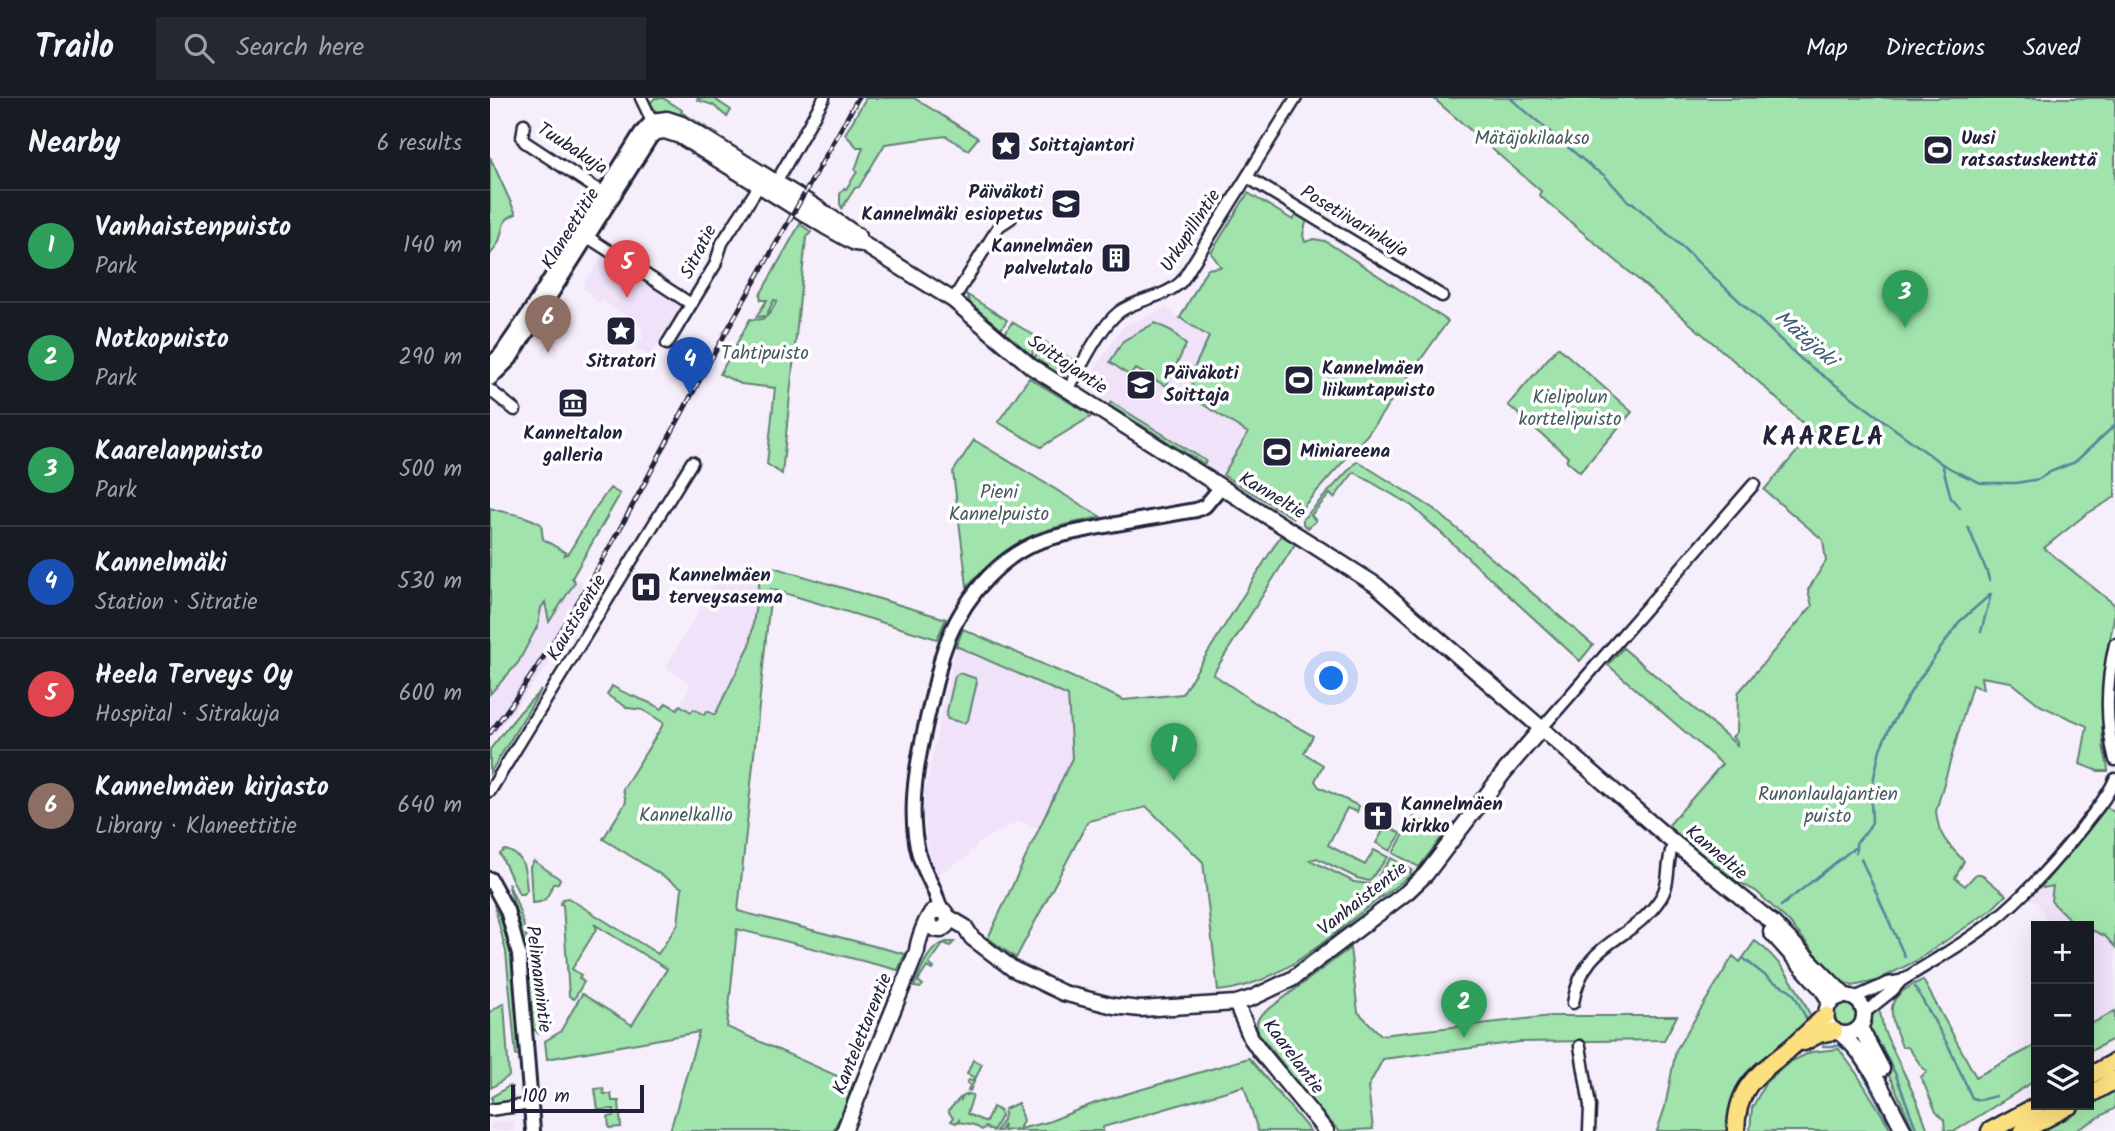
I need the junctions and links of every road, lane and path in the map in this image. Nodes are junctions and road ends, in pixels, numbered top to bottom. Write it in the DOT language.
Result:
graph roads {
  1 [pos="641,98"];
  2 [pos="824,98"];
  3 [pos="1296,98"];
  4 [pos="524,124"];
  5 [pos="654,127"];
  6 [pos="1247,177"];
  7 [pos="768,184"];
  8 [pos="610,193"];
  9 [pos="1011,218"];
  10 [pos="584,235"];
  11 [pos="1442,296"];
  12 [pos="953,300"];
  13 [pos="691,304"];
  14 [pos="667,344"];
  15 [pos="490,365"];
  16 [pos="490,379"];
  17 [pos="490,390"];
  18 [pos="1068,390"];
  19 [pos="514,410"];
  20 [pos="692,462"];
  21 [pos="1754,484"];
  22 [pos="1220,488"];
  23 [pos="2115,644"];
  24 [pos="1541,729"];
  25 [pos="2115,760"];
  26 [pos="2115,779"];
  27 [pos="490,791"];
  28 [pos="1674,843"];
  29 [pos="490,879"];
  30 [pos="1748,905"];
  31 [pos="938,921"];
  32 [pos="1901,981"];
  33 [pos="1849,997"];
  34 [pos="1236,1003"];
  35 [pos="1573,1003"];
  36 [pos="1828,1009"];
  37 [pos="1862,1020"];
  38 [pos="1838,1032"];
  39 [pos="1795,1044"];
  40 [pos="1580,1046"];
  41 [pos="2115,1062"];
  42 [pos="2094,1073"];
  43 [pos="2115,1080"];
  44 [pos="2094,1092"];
  45 [pos="532,1104"];
  46 [pos="2031,1109"];
  47 [pos="490,1110"];
  48 [pos="2062,1110"];
  49 [pos="533,1131"];
  50 [pos="844,1131"];
  51 [pos="1326,1131"];
  52 [pos="1589,1131"];
  53 [pos="1736,1131"];
  54 [pos="1906,1131"];
  55 [pos="1990,1131"];
  56 [pos="2023,1131"];
  1 -- 5 [label="street"];
  2 -- 7 [label="street, Sitratie"];
  3 -- 6 [label="street, Urkupillintie"];
  4 -- 8 [label="street, Tuubakuja"];
  5 -- 7 [label="main road, Soittajantie"];
  5 -- 8 [label="street, Klaneettitie"];
  6 -- 11 [label="street, Posetiivarinkuja"];
  6 -- 18 [label="street, Urkupillintie"];
  7 -- 12 [label="main road, Soittajantie"];
  7 -- 13 [label="street, Sitratie"];
  8 -- 10 [label="street, Klaneettitie"];
  9 -- 12 [label="street"];
  10 -- 13 [label="street"];
  10 -- 15 [label="street, Klaneettitie"];
  10 -- 16 [label="street, Klaneettitie"];
  12 -- 18 [label="main road, Soittajantie"];
  13 -- 14 [label="street, Sitratie"];
  17 -- 19 [label="street"];
  18 -- 22 [label="main road, Soittajantie"];
  20 -- 27 [label="street, Kaustisentie"];
  21 -- 24 [label="street, Vanhaistentie"];
  22 -- 24 [label="main road, Kanneltie"];
  22 -- 31 [label="street, Kanneltie"];
  23 -- 25 [label="street"];
  24 -- 28 [label="main road, Kanneltie"];
  24 -- 34 [label="main road, Vanhaistentie"];
  26 -- 32 [label="street"];
  28 -- 30 [label="main road, Kanneltie"];
  28 -- 35 [label="street"];
  29 -- 45 [label="street, Pelimannintie"];
  30 -- 33 [label="main road, Kanneltie"];
  30 -- 36 [label="main road, Kanneltie"];
  31 -- 34 [label="main road, Vanhaistentie"];
  31 -- 50 [label="main road, Kantelettarentie"];
  32 -- 33 [label="street"];
  32 -- 37 [label="street"];
  33 -- 36 [label="main road"];
  33 -- 37 [label="main road"];
  34 -- 51 [label="main road, Kaarelantie"];
  36 -- 38 [label="main road"];
  36 -- 39 [label="highway"];
  37 -- 38 [label="main road"];
  37 -- 54 [label="main road"];
  38 -- 39 [label="highway"];
  38 -- 54 [label="main road"];
  39 -- 53 [label="highway"];
  40 -- 52 [label="street"];
  41 -- 42 [label="highway"];
  43 -- 44 [label="highway"];
  45 -- 47 [label="street"];
  45 -- 49 [label="street, Pelimannintie"];
  46 -- 55 [label="highway"];
  48 -- 56 [label="highway"];
}
